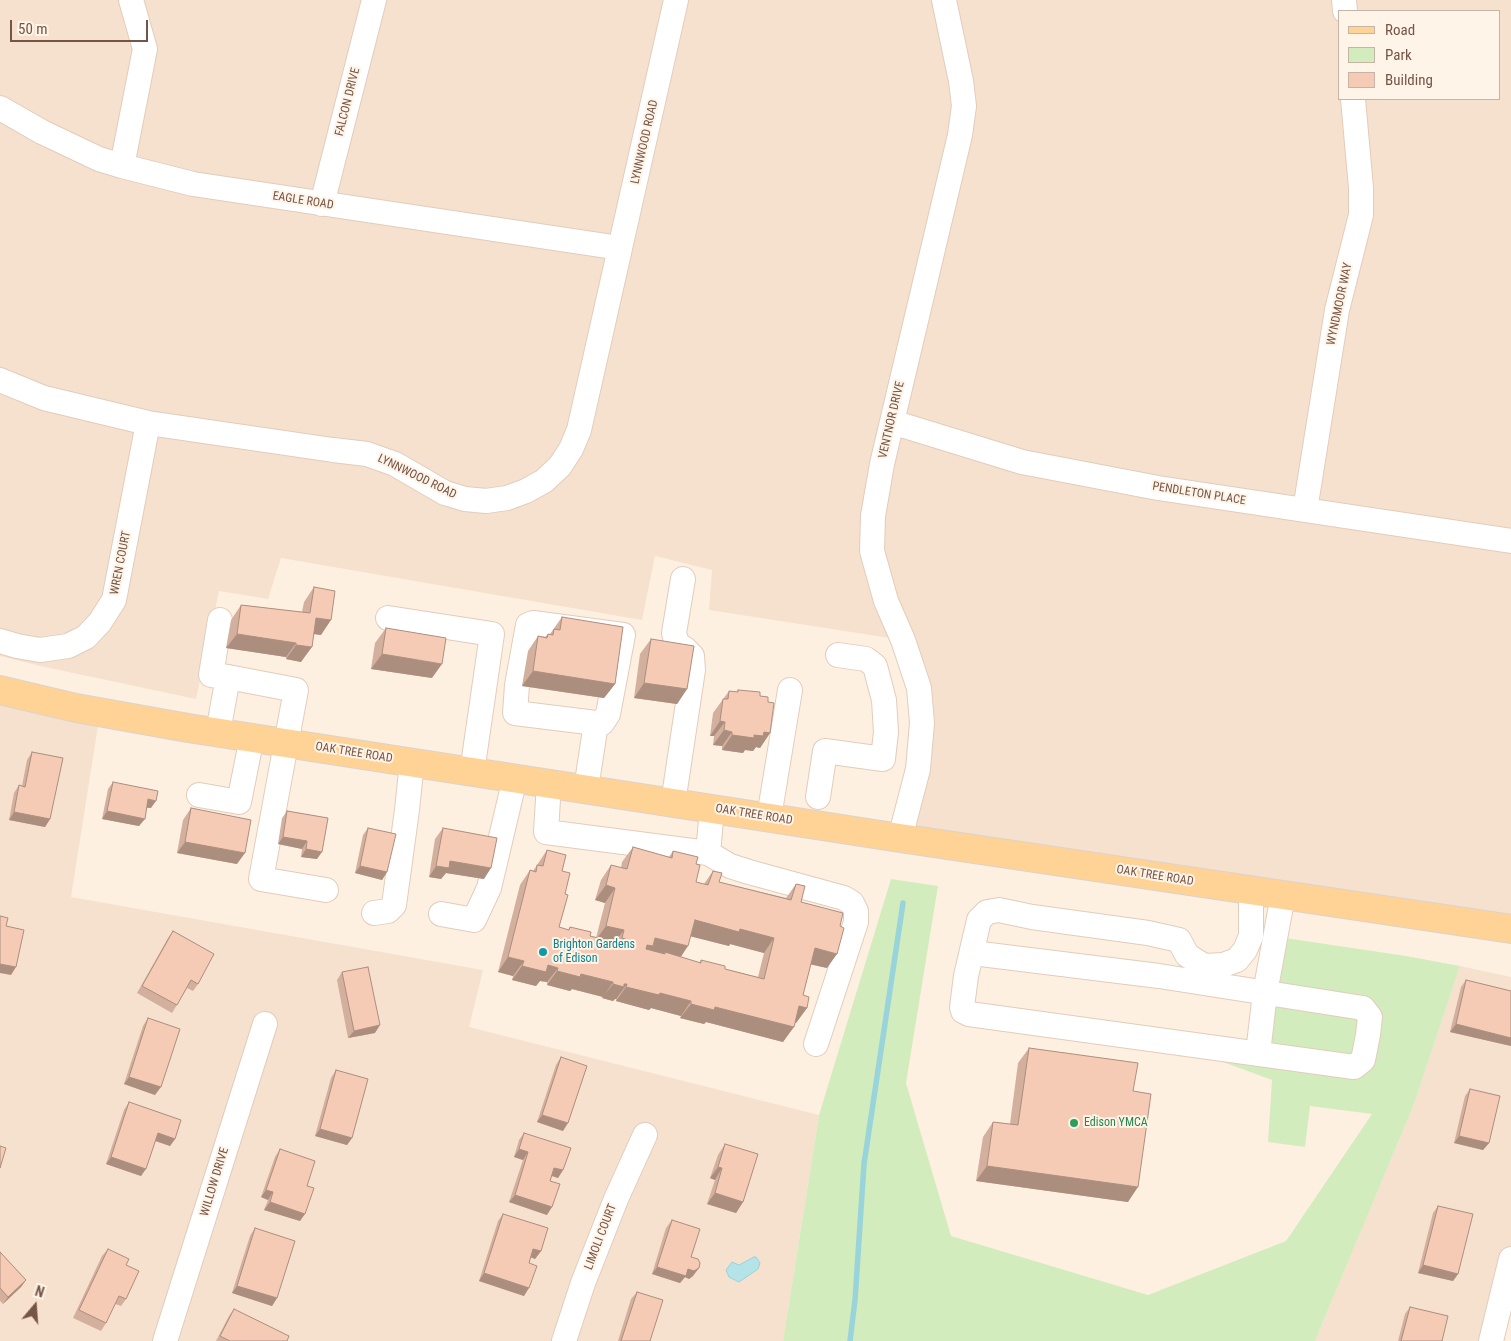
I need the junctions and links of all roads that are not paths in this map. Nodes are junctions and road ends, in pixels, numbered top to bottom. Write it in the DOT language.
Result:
graph roads {
  1 [pos="131,0"];
  2 [pos="374,0"];
  3 [pos="676,0"];
  4 [pos="944,0"];
  5 [pos="1353,100"];
  6 [pos="0,108"];
  7 [pos="122,166"];
  8 [pos="322,204"];
  9 [pos="620,248"];
  10 [pos="0,380"];
  11 [pos="148,422"];
  12 [pos="892,422"];
  13 [pos="1305,510"];
  14 [pos="1511,541"];
  15 [pos="683,578"];
  16 [pos="388,618"];
  17 [pos="220,620"];
  18 [pos="0,641"];
  19 [pos="838,655"];
  20 [pos="228,677"];
  21 [pos="0,690"];
  22 [pos="790,690"];
  23 [pos="596,723"];
  24 [pos="218,732"];
  25 [pos="252,737"];
  26 [pos="287,742"];
  27 [pos="412,762"];
  28 [pos="472,772"];
  29 [pos="515,778"];
  30 [pos="550,783"];
  31 [pos="586,789"];
  32 [pos="199,795"];
  33 [pos="818,797"];
  34 [pos="673,803"];
  35 [pos="712,809"];
  36 [pos="768,818"];
  37 [pos="900,838"];
  38 [pos="708,853"];
  39 [pos="326,890"];
  40 [pos="1251,891"];
  41 [pos="1283,895"];
  42 [pos="374,913"];
  43 [pos="441,914"];
  44 [pos="1511,929"];
  45 [pos="973,947"];
  46 [pos="1266,993"];
  47 [pos="265,1024"];
  48 [pos="816,1044"];
  49 [pos="1258,1053"];
  50 [pos="645,1135"];
  51 [pos="1511,1259"];
  52 [pos="165,1341"];
  53 [pos="564,1341"];
  54 [pos="1491,1341"];
  1 -- 7 [label="street"];
  2 -- 8 [label="street, FALCON DRIVE"];
  3 -- 9 [label="street, LYNNWOOD ROAD"];
  4 -- 12 [label="street, VENTNOR DRIVE"];
  5 -- 13 [label="street, WYNDMOOR WAY"];
  6 -- 7 [label="street, EAGLE ROAD"];
  7 -- 8 [label="street, EAGLE ROAD"];
  8 -- 9 [label="street, EAGLE ROAD"];
  9 -- 11 [label="street, LYNNWOOD ROAD"];
  10 -- 11 [label="street, LYNNWOOD ROAD"];
  11 -- 18 [label="street, WREN COURT"];
  12 -- 13 [label="street, PENDLETON PLACE"];
  12 -- 37 [label="street, VENTNOR DRIVE"];
  13 -- 14 [label="street, PENDLETON PLACE"];
  15 -- 34 [label="street"];
  16 -- 28 [label="street"];
  17 -- 20 [label="street"];
  19 -- 33 [label="street"];
  20 -- 24 [label="street"];
  20 -- 26 [label="street"];
  21 -- 24 [label="main road, OAK TREE ROAD"];
  22 -- 36 [label="street"];
  23 -- 23 [label="street"];
  23 -- 31 [label="street"];
  24 -- 25 [label="main road, OAK TREE ROAD"];
  25 -- 26 [label="main road, OAK TREE ROAD"];
  25 -- 32 [label="street"];
  26 -- 27 [label="main road, OAK TREE ROAD"];
  26 -- 39 [label="street"];
  27 -- 28 [label="main road, OAK TREE ROAD"];
  27 -- 42 [label="street"];
  28 -- 29 [label="main road, OAK TREE ROAD"];
  29 -- 30 [label="main road, OAK TREE ROAD"];
  29 -- 43 [label="street"];
  30 -- 31 [label="main road, OAK TREE ROAD"];
  30 -- 38 [label="street"];
  31 -- 34 [label="main road, OAK TREE ROAD"];
  34 -- 35 [label="main road, OAK TREE ROAD"];
  35 -- 36 [label="main road, OAK TREE ROAD"];
  35 -- 38 [label="street"];
  36 -- 37 [label="main road, OAK TREE ROAD"];
  37 -- 40 [label="main road, OAK TREE ROAD"];
  38 -- 48 [label="street"];
  40 -- 41 [label="main road, OAK TREE ROAD"];
  40 -- 45 [label="street"];
  41 -- 44 [label="main road, OAK TREE ROAD"];
  41 -- 46 [label="street"];
  45 -- 46 [label="street"];
  45 -- 49 [label="street"];
  46 -- 49 [label="street"];
  46 -- 49 [label="street"];
  47 -- 52 [label="street, WILLOW DRIVE"];
  50 -- 53 [label="street, LIMOLI COURT"];
  51 -- 54 [label="street"];
}
